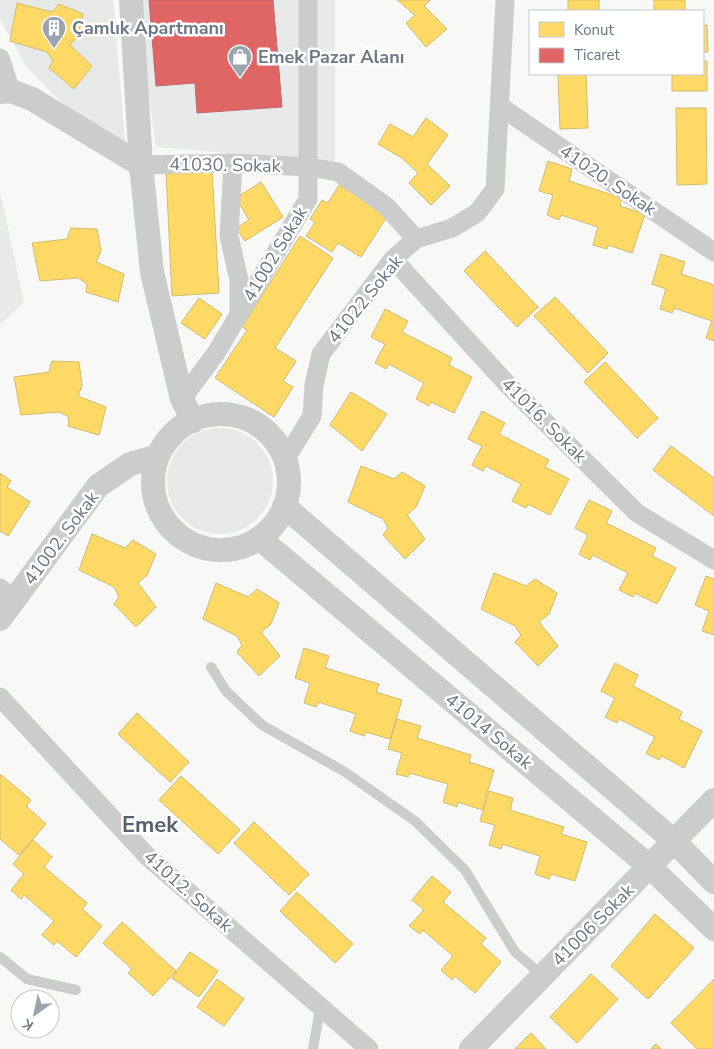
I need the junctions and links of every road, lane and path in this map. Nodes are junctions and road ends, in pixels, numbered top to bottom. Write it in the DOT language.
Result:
graph roads {
  1 [pos="131,0"];
  2 [pos="308,0"];
  3 [pos="505,0"];
  4 [pos="0,58"];
  5 [pos="5,92"];
  6 [pos="501,107"];
  7 [pos="233,163"];
  8 [pos="142,165"];
  9 [pos="308,167"];
  10 [pos="416,239"];
  11 [pos="714,252"];
  12 [pos="393,258"];
  13 [pos="239,314"];
  14 [pos="182,399"];
  15 [pos="192,421"];
  16 [pos="158,456"];
  17 [pos="284,460"];
  18 [pos="284,506"];
  19 [pos="259,538"];
  20 [pos="714,560"];
  21 [pos="7,594"];
  22 [pos="0,619"];
  23 [pos="211,667"];
  24 [pos="0,698"];
  25 [pos="714,800"];
  26 [pos="675,842"];
  27 [pos="650,867"];
  28 [pos="714,882"];
  29 [pos="714,929"];
  30 [pos="0,957"];
  31 [pos="542,976"];
  32 [pos="76,990"];
  33 [pos="320,1009"];
  34 [pos="313,1049"];
  35 [pos="368,1049"];
  36 [pos="471,1049"];
  1 -- 8 [label="street"];
  2 -- 9 [label="street, 41002 Sokak"];
  3 -- 6 [label="street, 41022 Sokak"];
  4 -- 5 [label="street"];
  5 -- 8 [label="street"];
  6 -- 10 [label="street, 41022 Sokak"];
  6 -- 11 [label="street, 41020. Sokak"];
  7 -- 8 [label="street, 41030. Sokak"];
  7 -- 9 [label="street, 41030. Sokak"];
  7 -- 13 [label="street"];
  8 -- 14 [label="street"];
  9 -- 10 [label="street, 41030. Sokak"];
  9 -- 13 [label="street, 41002 Sokak"];
  10 -- 12 [label="street, 41022 Sokak"];
  12 -- 17 [label="street, 41022 Sokak"];
  12 -- 20 [label="street, 41016. Sokak"];
  13 -- 14 [label="street, 41002 Sokak"];
  14 -- 15 [label="street"];
  15 -- 16 [label="street"];
  15 -- 17 [label="street"];
  16 -- 19 [label="street"];
  16 -- 21 [label="street, 41002. Sokak"];
  17 -- 18 [label="street"];
  18 -- 19 [label="street"];
  18 -- 26 [label="street, 41014 Sokak"];
  19 -- 27 [label="street, 41014 Sokak"];
  21 -- 22 [label="street, 41002. Sokak"];
  23 -- 31 [label="lane"];
  24 -- 33 [label="street, 41012. Sokak"];
  25 -- 26 [label="street, 41006 Sokak"];
  26 -- 27 [label="street, 41006 Sokak"];
  26 -- 28 [label="street, 41014 Sokak"];
  27 -- 29 [label="street, 41014 Sokak"];
  27 -- 31 [label="street, 41006 Sokak"];
  30 -- 32 [label="lane"];
  31 -- 36 [label="street, 41006 Sokak"];
  33 -- 34 [label="lane"];
  33 -- 35 [label="street, 41012. Sokak"];
}
